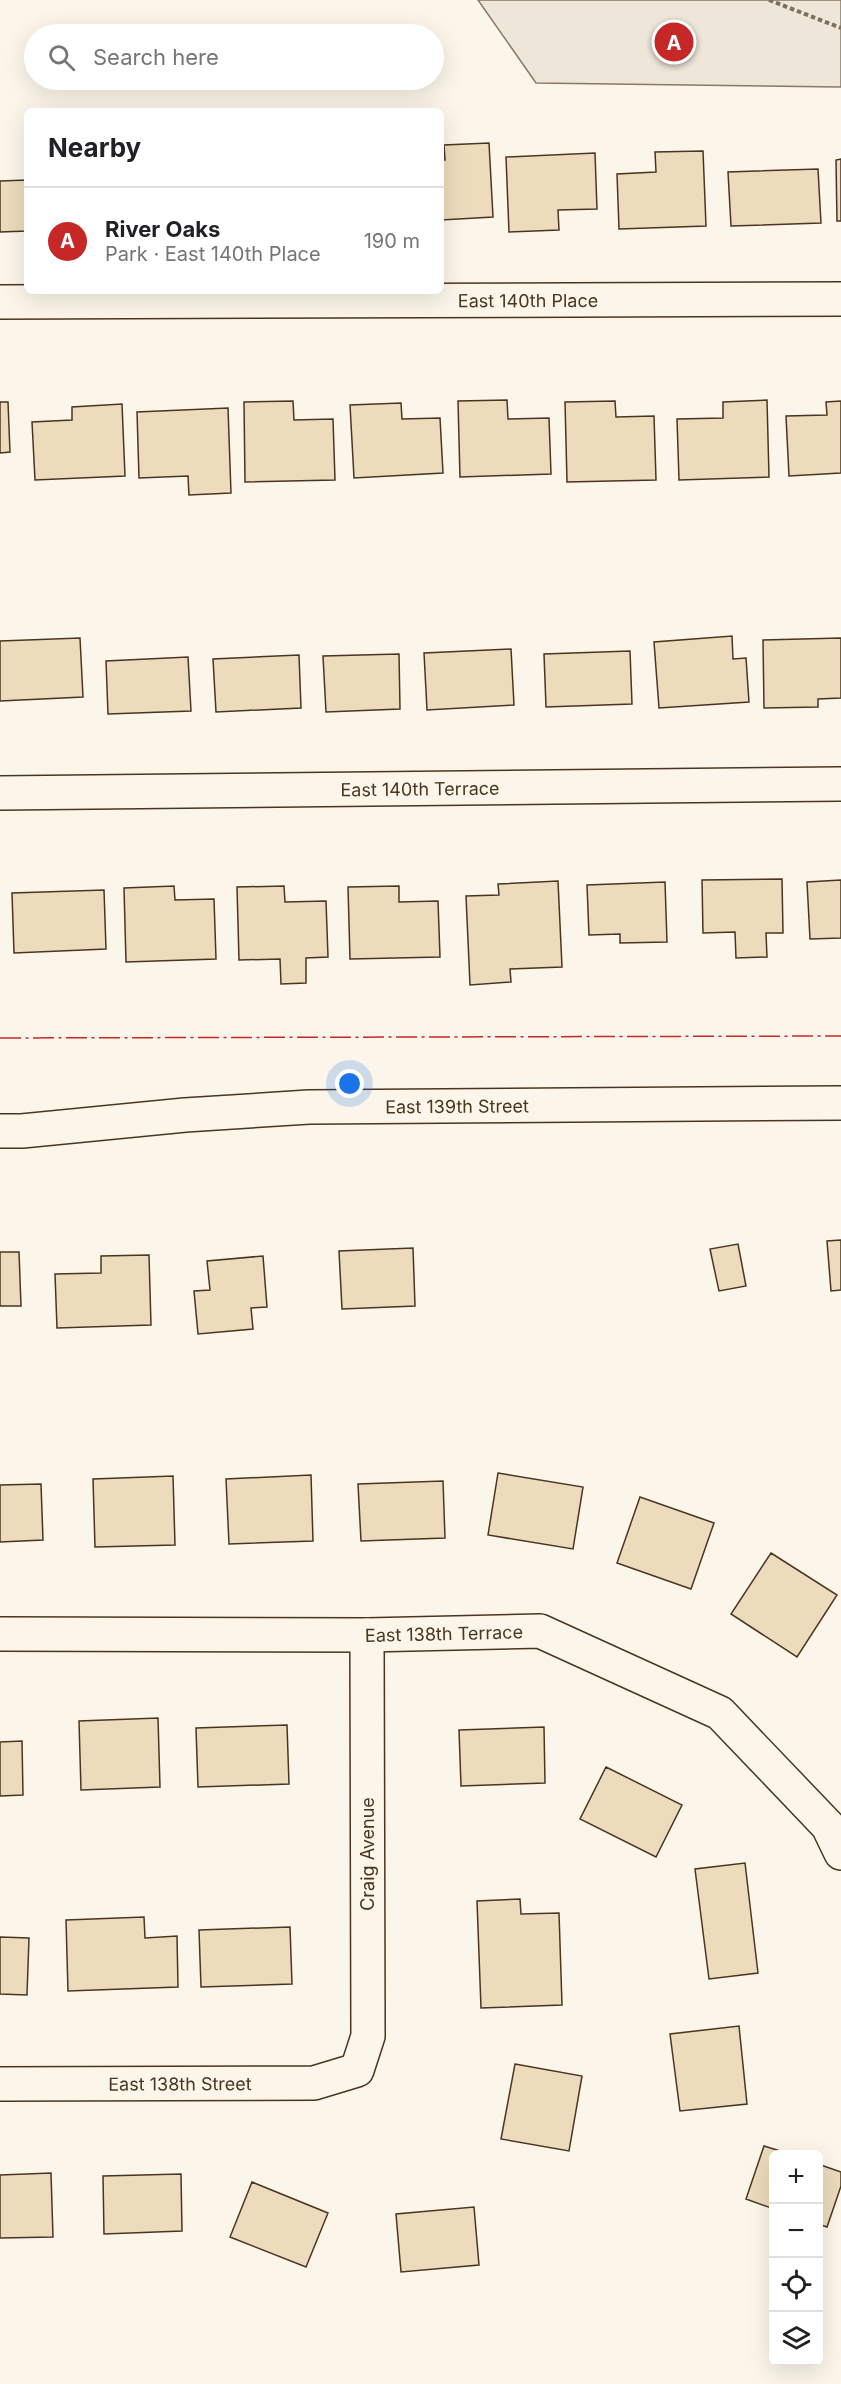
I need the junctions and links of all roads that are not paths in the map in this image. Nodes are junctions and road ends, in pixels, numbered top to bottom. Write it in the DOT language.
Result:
graph roads {
  1 [pos="841,299"];
  2 [pos="0,302"];
  3 [pos="841,784"];
  4 [pos="0,793"];
  5 [pos="841,1102"];
  6 [pos="0,1131"];
  7 [pos="0,1634"];
  8 [pos="367,1635"];
  9 [pos="841,1853"];
  10 [pos="357,2070"];
  11 [pos="0,2084"];
  1 -- 2 [label="street, East 140th Place"];
  3 -- 4 [label="street, East 140th Terrace"];
  5 -- 6 [label="street, East 139th Street"];
  7 -- 8 [label="street, East 138th Terrace"];
  8 -- 9 [label="street, East 138th Terrace"];
  8 -- 10 [label="street, Craig Avenue"];
  10 -- 11 [label="street, East 138th Street"];
}
